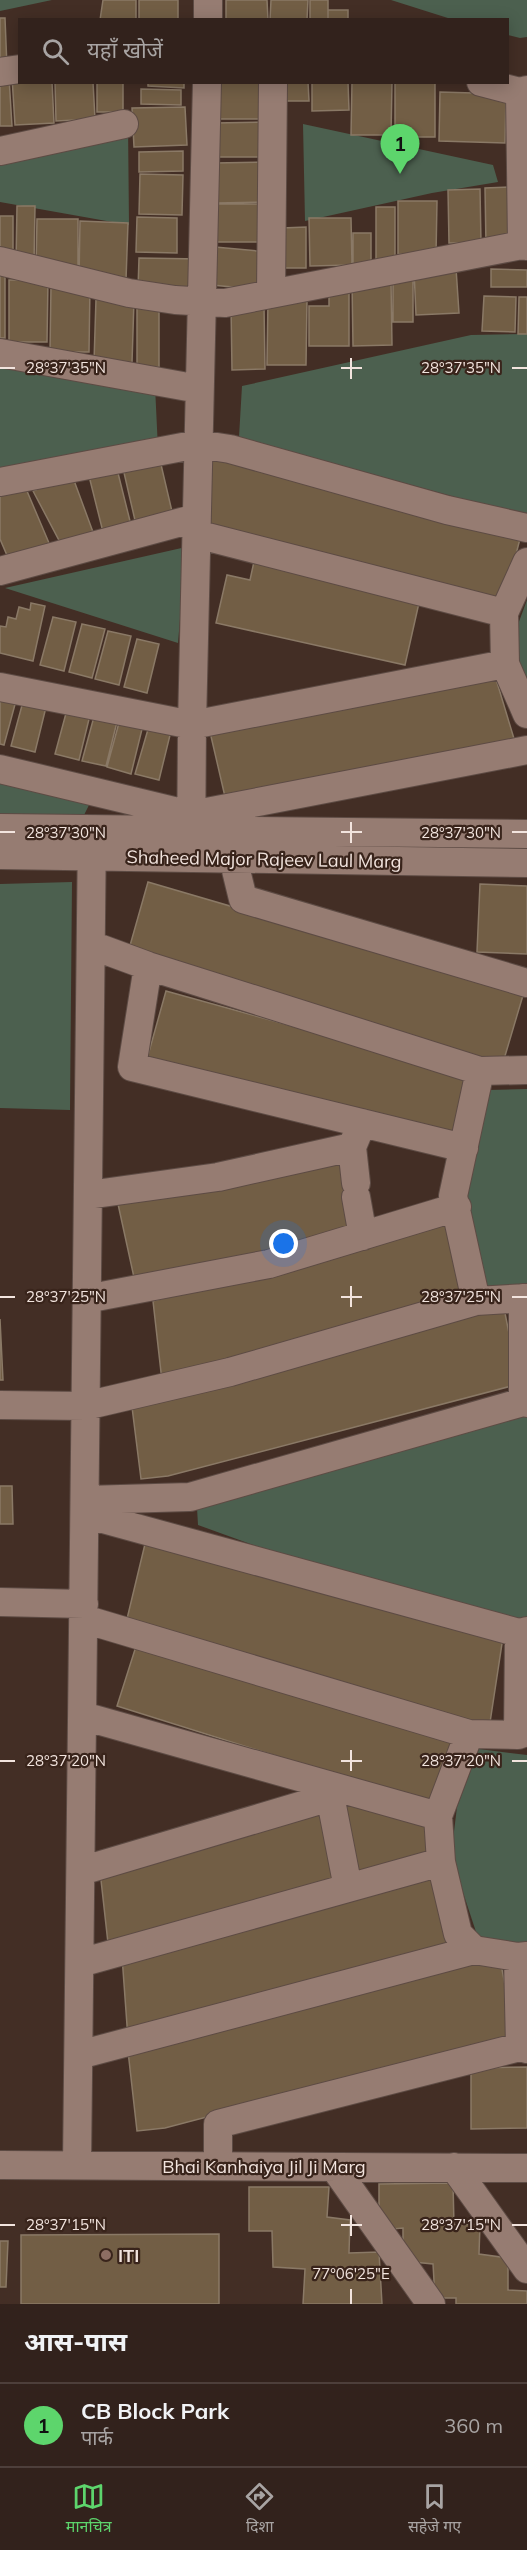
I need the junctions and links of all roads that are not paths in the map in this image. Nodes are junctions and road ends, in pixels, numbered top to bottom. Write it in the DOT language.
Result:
graph roads {
  1 [pos="208,0"];
  2 [pos="208,18"];
  3 [pos="18,69"];
  4 [pos="0,72"];
  5 [pos="207,84"];
  6 [pos="273,84"];
  7 [pos="490,84"];
  8 [pos="523,91"];
  9 [pos="124,124"];
  10 [pos="0,151"];
  11 [pos="524,245"];
  12 [pos="0,261"];
  13 [pos="271,294"];
  14 [pos="201,302"];
  15 [pos="0,352"];
  16 [pos="199,389"];
  17 [pos="198,444"];
  18 [pos="0,482"];
  19 [pos="196,526"];
  20 [pos="527,528"];
  21 [pos="527,562"];
  22 [pos="0,571"];
  23 [pos="504,613"];
  24 [pos="505,664"];
  25 [pos="0,687"];
  26 [pos="527,714"];
  27 [pos="192,725"];
  28 [pos="527,750"];
  29 [pos="0,769"];
  30 [pos="0,828"];
  31 [pos="527,834"];
  32 [pos="191,835"];
  33 [pos="92,843"];
  34 [pos="0,855"];
  35 [pos="233,858"];
  36 [pos="527,863"];
  37 [pos="91,945"];
  38 [pos="148,966"];
  39 [pos="527,983"];
  40 [pos="527,1070"];
  41 [pos="480,1071"];
  42 [pos="357,1135"];
  43 [pos="464,1148"];
  44 [pos="88,1195"];
  45 [pos="457,1207"];
  46 [pos="363,1236"];
  47 [pos="525,1298"];
  48 [pos="86,1299"];
  49 [pos="476,1301"];
  50 [pos="525,1402"];
  51 [pos="0,1405"];
  52 [pos="85,1406"];
  53 [pos="86,1507"];
  54 [pos="0,1602"];
  55 [pos="84,1612"];
  56 [pos="523,1632"];
  57 [pos="82,1716"];
  58 [pos="469,1734"];
  59 [pos="522,1734"];
  60 [pos="329,1791"];
  61 [pos="438,1816"];
  62 [pos="441,1862"];
  63 [pos="81,1871"];
  64 [pos="348,1888"];
  65 [pos="474,1950"];
  66 [pos="522,1957"];
  67 [pos="80,1962"];
  68 [pos="524,2048"];
  69 [pos="79,2055"];
  70 [pos="0,2165"];
  71 [pos="77,2165"];
  72 [pos="218,2166"];
  73 [pos="333,2167"];
  74 [pos="454,2167"];
  75 [pos="527,2168"];
  76 [pos="527,2269"];
  77 [pos="431,2304"];
  1 -- 2 [label="street"];
  3 -- 4 [label="street"];
  5 -- 14 [label="street"];
  6 -- 13 [label="street"];
  7 -- 8 [label="street"];
  8 -- 11 [label="street"];
  9 -- 10 [label="street"];
  11 -- 13 [label="street"];
  12 -- 14 [label="street"];
  13 -- 14 [label="street"];
  14 -- 16 [label="street"];
  15 -- 16 [label="street"];
  16 -- 17 [label="street"];
  17 -- 18 [label="street"];
  17 -- 19 [label="street"];
  17 -- 20 [label="street"];
  19 -- 22 [label="street"];
  19 -- 23 [label="street"];
  19 -- 27 [label="street"];
  21 -- 23 [label="street"];
  23 -- 24 [label="street"];
  24 -- 26 [label="street"];
  24 -- 27 [label="street"];
  25 -- 27 [label="street"];
  27 -- 32 [label="street"];
  28 -- 32 [label="street"];
  29 -- 32 [label="street"];
  30 -- 33 [label="street, Shaheed Major Rajeev Laul Marg"];
  31 -- 32 [label="street, Shaheed Major Rajeev Laul Marg"];
  32 -- 33 [label="street, Shaheed Major Rajeev Laul Marg"];
  32 -- 35 [label="street, Shaheed Major Rajeev Laul Marg"];
  33 -- 34 [label="street, Shaheed Major Rajeev Laul Marg"];
  33 -- 37 [label="street"];
  35 -- 36 [label="street, Shaheed Major Rajeev Laul Marg"];
  35 -- 39 [label="street"];
  37 -- 38 [label="street"];
  37 -- 44 [label="street"];
  38 -- 41 [label="street"];
  38 -- 42 [label="street"];
  40 -- 41 [label="street"];
  41 -- 43 [label="street"];
  42 -- 43 [label="street"];
  42 -- 44 [label="street"];
  42 -- 46 [label="street"];
  43 -- 45 [label="street"];
  44 -- 48 [label="street"];
  45 -- 46 [label="street"];
  45 -- 49 [label="street"];
  46 -- 48 [label="street"];
  47 -- 49 [label="street"];
  47 -- 50 [label="street"];
  48 -- 52 [label="street"];
  49 -- 52 [label="street"];
  50 -- 53 [label="street"];
  51 -- 52 [label="street"];
  52 -- 53 [label="street"];
  53 -- 55 [label="street"];
  53 -- 56 [label="street"];
  54 -- 55 [label="street"];
  55 -- 57 [label="street"];
  55 -- 58 [label="street"];
  56 -- 59 [label="street"];
  57 -- 60 [label="street"];
  57 -- 63 [label="street"];
  58 -- 59 [label="street"];
  58 -- 61 [label="street"];
  60 -- 61 [label="street"];
  60 -- 63 [label="street"];
  60 -- 64 [label="street"];
  61 -- 62 [label="street"];
  62 -- 64 [label="street"];
  62 -- 65 [label="street"];
  63 -- 67 [label="street"];
  64 -- 67 [label="street"];
  65 -- 66 [label="street"];
  65 -- 69 [label="street"];
  66 -- 68 [label="street"];
  67 -- 69 [label="street"];
  68 -- 72 [label="street"];
  69 -- 71 [label="street"];
  70 -- 71 [label="street, Bhai Kanhaiya Jil Ji Marg"];
  71 -- 72 [label="street, Bhai Kanhaiya Jil Ji Marg"];
  72 -- 73 [label="street, Bhai Kanhaiya Jil Ji Marg"];
  73 -- 74 [label="street, Bhai Kanhaiya Jil Ji Marg"];
  73 -- 77 [label="street"];
  74 -- 75 [label="street, Bhai Kanhaiya Jil Ji Marg"];
  74 -- 76 [label="street"];
}
